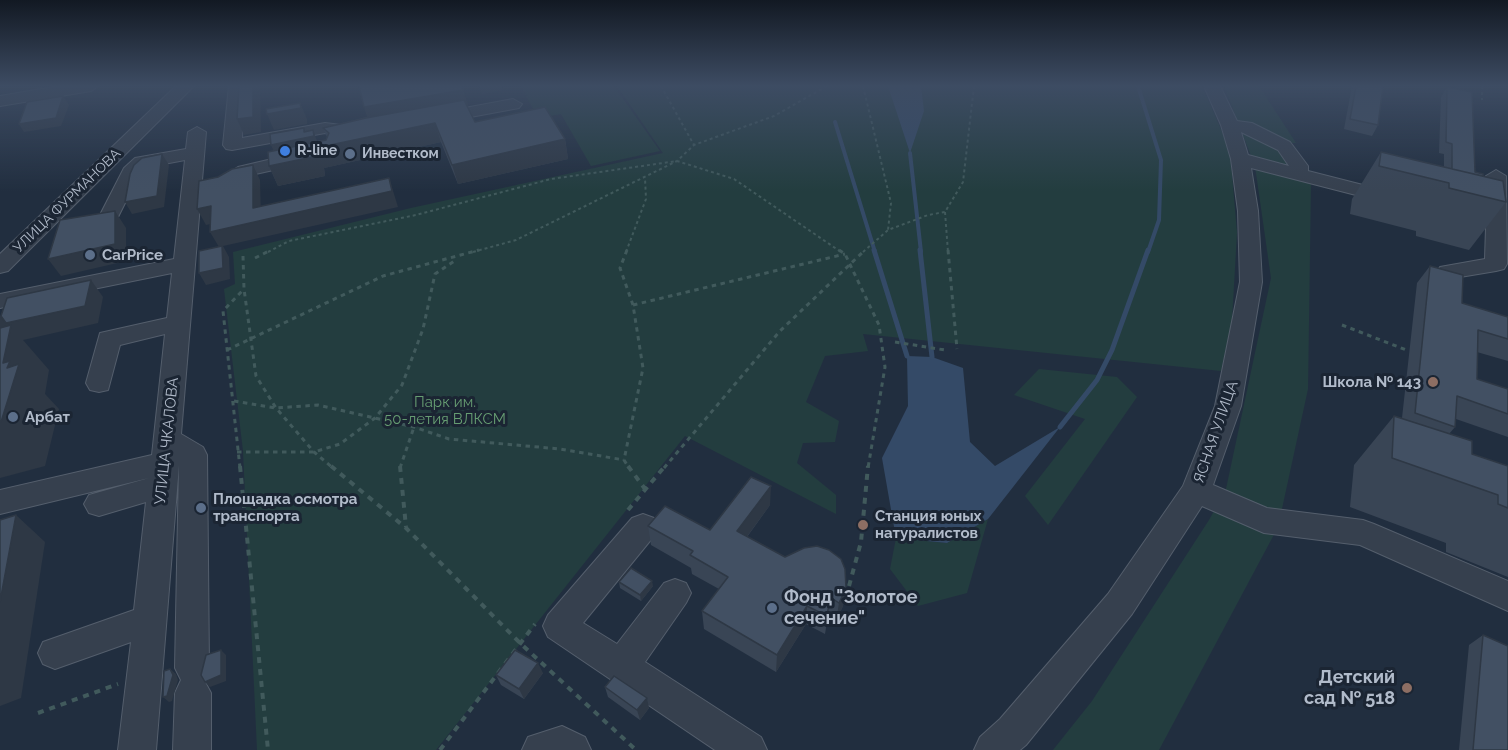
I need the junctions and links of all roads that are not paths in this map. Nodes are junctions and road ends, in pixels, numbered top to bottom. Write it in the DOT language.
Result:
graph roads {
  1 [pos="150,121"];
  2 [pos="234,121"];
  3 [pos="1228,121"];
  4 [pos="1230,125"];
  5 [pos="370,130"];
  6 [pos="326,153"];
  7 [pos="1240,159"];
  8 [pos="1298,173"];
  9 [pos="1496,176"];
  10 [pos="191,192"];
  11 [pos="1405,201"];
  12 [pos="1439,210"];
  13 [pos="111,213"];
  14 [pos="1496,224"];
  15 [pos="184,264"];
  16 [pos="0,266"];
  17 [pos="1448,272"];
  18 [pos="0,301"];
  19 [pos="179,323"];
  20 [pos="99,383"];
  21 [pos="165,462"];
  22 [pos="1196,491"];
  23 [pos="0,502"];
  24 [pos="99,504"];
  25 [pos="633,522"];
  26 [pos="675,593"];
  27 [pos="1508,596"];
  28 [pos="192,618"];
  29 [pos="149,627"];
  30 [pos="55,653"];
  31 [pos="621,666"];
  32 [pos="137,750"];
  33 [pos="192,750"];
  34 [pos="541,750"];
  35 [pos="572,750"];
  36 [pos="747,750"];
  37 [pos="993,750"];
  1 -- 16 [label="street, УЛИЦА ФУРМАНОВА"];
  2 -- 5 [label="street"];
  3 -- 4 [label="street, ЯСНАЯ УЛИЦА"];
  4 -- 7 [label="street, ЯСНАЯ УЛИЦА"];
  4 -- 8 [label="street"];
  6 -- 10 [label="street"];
  7 -- 8 [label="street"];
  7 -- 22 [label="street, ЯСНАЯ УЛИЦА"];
  8 -- 11 [label="street"];
  9 -- 14 [label="street"];
  10 -- 13 [label="street, УЛИЦА ЧКАЛОВА"];
  10 -- 15 [label="street, УЛИЦА ЧКАЛОВА"];
  12 -- 14 [label="street"];
  14 -- 17 [label="street"];
  15 -- 18 [label="street"];
  15 -- 19 [label="street, УЛИЦА ЧКАЛОВА"];
  19 -- 20 [label="street"];
  19 -- 21 [label="street, УЛИЦА ЧКАЛОВА"];
  21 -- 23 [label="street"];
  21 -- 24 [label="street"];
  21 -- 28 [label="street"];
  21 -- 29 [label="street, УЛИЦА ЧКАЛОВА"];
  22 -- 27 [label="street"];
  22 -- 37 [label="street, ЯСНАЯ УЛИЦА"];
  25 -- 31 [label="street"];
  26 -- 31 [label="street"];
  28 -- 29 [label="street"];
  28 -- 33 [label="street"];
  29 -- 30 [label="street"];
  29 -- 32 [label="street, УЛИЦА ЧКАЛОВА"];
  31 -- 36 [label="street"];
  34 -- 35 [label="street"];
}
